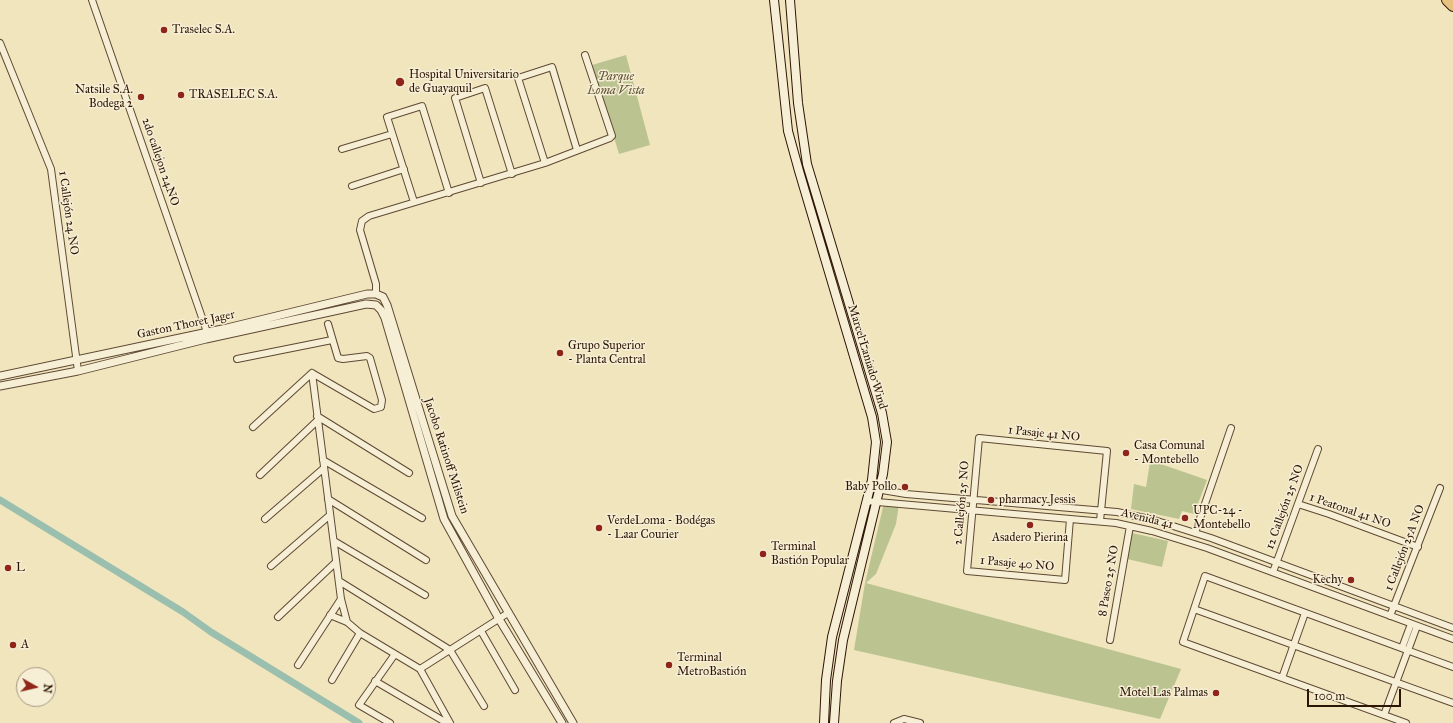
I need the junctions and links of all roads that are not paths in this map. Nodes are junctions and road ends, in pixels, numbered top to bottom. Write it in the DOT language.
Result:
graph roads {
  1 [pos="92,0"];
  2 [pos="774,0"];
  3 [pos="790,0"];
  4 [pos="1447,0"];
  5 [pos="1453,6"];
  6 [pos="0,43"];
  7 [pos="586,55"];
  8 [pos="392,134"];
  9 [pos="342,149"];
  10 [pos="578,150"];
  11 [pos="544,163"];
  12 [pos="404,169"];
  13 [pos="512,174"];
  14 [pos="481,183"];
  15 [pos="352,186"];
  16 [pos="450,193"];
  17 [pos="414,202"];
  18 [pos="376,294"];
  19 [pos="376,305"];
  20 [pos="272,316"];
  21 [pos="328,324"];
  22 [pos="274,326"];
  23 [pos="207,332"];
  24 [pos="332,340"];
  25 [pos="76,359"];
  26 [pos="237,359"];
  27 [pos="78,371"];
  28 [pos="312,372"];
  29 [pos="0,376"];
  30 [pos="0,386"];
  31 [pos="414,404"];
  32 [pos="318,418"];
  33 [pos="253,427"];
  34 [pos="1231,428"];
  35 [pos="979,438"];
  36 [pos="1318,448"];
  37 [pos="323,460"];
  38 [pos="324,468"];
  39 [pos="409,473"];
  40 [pos="260,475"];
  41 [pos="870,488"];
  42 [pos="1440,488"];
  43 [pos="880,490"];
  44 [pos="328,499"];
  45 [pos="973,500"];
  46 [pos="866,501"];
  47 [pos="877,502"];
  48 [pos="1298,504"];
  49 [pos="972,510"];
  50 [pos="1101,511"];
  51 [pos="330,515"];
  52 [pos="422,518"];
  53 [pos="1070,518"];
  54 [pos="265,519"];
  55 [pos="1100,521"];
  56 [pos="1130,526"];
  57 [pos="1195,533"];
  58 [pos="334,541"];
  59 [pos="1418,547"];
  60 [pos="426,560"];
  61 [pos="336,562"];
  62 [pos="1276,563"];
  63 [pos="272,566"];
  64 [pos="967,571"];
  65 [pos="1273,572"];
  66 [pos="1317,577"];
  67 [pos="339,581"];
  68 [pos="1313,587"];
  69 [pos="425,595"];
  70 [pos="341,599"];
  71 [pos="1394,606"];
  72 [pos="1194,609"];
  73 [pos="508,613"];
  74 [pos="1305,613"];
  75 [pos="330,615"];
  76 [pos="1390,616"];
  77 [pos="278,617"];
  78 [pos="499,619"];
  79 [pos="347,622"];
  80 [pos="1411,624"];
  81 [pos="1418,626"];
  82 [pos="1453,628"];
  83 [pos="481,631"];
  84 [pos="360,633"];
  85 [pos="1453,639"];
  86 [pos="1110,640"];
  87 [pos="1294,645"];
  88 [pos="1402,648"];
  89 [pos="450,650"];
  90 [pos="1408,650"];
  91 [pos="395,654"];
  92 [pos="298,665"];
  93 [pos="1453,667"];
  94 [pos="420,669"];
  95 [pos="1282,678"];
  96 [pos="332,680"];
  97 [pos="375,681"];
  98 [pos="1396,683"];
  99 [pos="515,690"];
  100 [pos="1453,703"];
  101 [pos="484,706"];
  102 [pos="1384,715"];
  103 [pos="390,723"];
  104 [pos="447,723"];
  105 [pos="450,723"];
  106 [pos="562,723"];
  107 [pos="573,723"];
  108 [pos="824,723"];
  109 [pos="834,723"];
  110 [pos="894,723"];
  111 [pos="920,723"];
  112 [pos="1406,723"];
  1 -- 23 [label="street, 2do callejon 24NO"];
  2 -- 41 [label="main road, Marcel Laniado Wind"];
  3 -- 43 [label="main road, Marcel Laniado Wind"];
  4 -- 5 [label="highway"];
  6 -- 25 [label="street, 1 Callejón 24 NO"];
  7 -- 10 [label="street"];
  8 -- 9 [label="street"];
  8 -- 12 [label="street"];
  8 -- 16 [label="street"];
  10 -- 11 [label="street"];
  10 -- 11 [label="street"];
  11 -- 13 [label="street"];
  12 -- 15 [label="street"];
  12 -- 17 [label="street"];
  13 -- 14 [label="street"];
  13 -- 14 [label="street"];
  14 -- 16 [label="street"];
  16 -- 17 [label="street"];
  17 -- 18 [label="street"];
  18 -- 20 [label="street, Gaston Thoret Jager"];
  18 -- 31 [label="street, Jacobo Ratinoff Milstein"];
  19 -- 22 [label="street, Gaston Thoret Jager"];
  19 -- 31 [label="street, Jacobo Ratinoff Milstein"];
  20 -- 22 [label="street"];
  20 -- 23 [label="street, Gaston Thoret Jager"];
  21 -- 24 [label="street"];
  22 -- 27 [label="street, Gaston Thoret Jager"];
  23 -- 25 [label="street, Gaston Thoret Jager"];
  24 -- 26 [label="street"];
  24 -- 28 [label="street"];
  25 -- 27 [label="street, 1 Callejón 24 NO"];
  25 -- 29 [label="street, Gaston Thoret Jager"];
  27 -- 30 [label="street, Gaston Thoret Jager"];
  28 -- 32 [label="street"];
  28 -- 33 [label="street"];
  31 -- 73 [label="street, Jacobo Ratinoff Milstein"];
  31 -- 78 [label="street, Jacobo Ratinoff Milstein"];
  32 -- 37 [label="street"];
  32 -- 39 [label="street"];
  32 -- 40 [label="street"];
  34 -- 57 [label="street"];
  35 -- 45 [label="street, 2 Callejón 25 NO"];
  35 -- 50 [label="street, 1 Pasaje 41 NO"];
  36 -- 48 [label="street, 12 Callejón 25 NO"];
  37 -- 38 [label="street"];
  37 -- 52 [label="street"];
  38 -- 44 [label="street"];
  38 -- 54 [label="street"];
  41 -- 43 [label="street, Avenida 41"];
  41 -- 46 [label="main road, Marcel Laniado Wind"];
  42 -- 59 [label="street, 1 Callejón 25A NO"];
  43 -- 45 [label="street, Avenida 41"];
  43 -- 47 [label="main road, Marcel Laniado Wind"];
  44 -- 51 [label="street"];
  44 -- 60 [label="street"];
  45 -- 49 [label="street, 2 Callejón 25 NO"];
  45 -- 50 [label="street, Avenida 41"];
  46 -- 47 [label="street, Avenida 41"];
  46 -- 108 [label="main road, Marcel Laniado Wind"];
  47 -- 49 [label="street, Avenida 41"];
  47 -- 109 [label="main road, Marcel Laniado Wind"];
  48 -- 59 [label="street, 1 Peatonal 41 NO"];
  48 -- 62 [label="street, 12 Callejón 25 NO"];
  49 -- 53 [label="street, Avenida 41"];
  49 -- 64 [label="street, 2 Callejón 25 NO"];
  50 -- 55 [label="street"];
  50 -- 57 [label="street, Avenida 41"];
  51 -- 58 [label="street"];
  51 -- 63 [label="street"];
  53 -- 55 [label="street, Avenida 41"];
  53 -- 64 [label="street, 1 Pasaje 40 NO"];
  55 -- 56 [label="street, Avenida 41"];
  56 -- 65 [label="street, Avenida 41"];
  56 -- 86 [label="street, 8 Paseo 25 NO"];
  57 -- 62 [label="street, Avenida 41"];
  58 -- 61 [label="street"];
  58 -- 69 [label="street"];
  59 -- 71 [label="street, 1 Callejón 25A NO"];
  61 -- 67 [label="street"];
  61 -- 77 [label="street"];
  62 -- 65 [label="street, 12 Callejón 25 NO"];
  62 -- 66 [label="street, Avenida 41"];
  65 -- 68 [label="street, Avenida 41"];
  66 -- 68 [label="street"];
  66 -- 71 [label="street, Avenida 41"];
  67 -- 70 [label="street"];
  67 -- 89 [label="street"];
  68 -- 76 [label="street, Avenida 41"];
  70 -- 75 [label="street"];
  70 -- 79 [label="street"];
  71 -- 76 [label="street, 1 Callejón 25A NO"];
  71 -- 82 [label="street, Avenida 41"];
  72 -- 74 [label="street"];
  72 -- 87 [label="street"];
  72 -- 95 [label="street"];
  73 -- 78 [label="street"];
  73 -- 107 [label="street, Jacobo Ratinoff Milstein"];
  74 -- 87 [label="street"];
  74 -- 88 [label="street"];
  75 -- 79 [label="street"];
  75 -- 92 [label="street"];
  76 -- 80 [label="street, Avenida 41"];
  78 -- 83 [label="street"];
  78 -- 106 [label="street, Jacobo Ratinoff Milstein"];
  79 -- 84 [label="street"];
  80 -- 81 [label="street, Avenida 41"];
  80 -- 88 [label="street"];
  81 -- 85 [label="street, Avenida 41"];
  81 -- 90 [label="street"];
  83 -- 89 [label="street"];
  83 -- 99 [label="street"];
  84 -- 91 [label="street"];
  84 -- 96 [label="street"];
  87 -- 95 [label="street"];
  87 -- 98 [label="street"];
  88 -- 90 [label="street"];
  89 -- 94 [label="street"];
  89 -- 101 [label="street"];
  90 -- 93 [label="street"];
  90 -- 98 [label="street"];
  91 -- 94 [label="street"];
  91 -- 97 [label="street"];
  94 -- 105 [label="street"];
  95 -- 102 [label="street"];
  97 -- 103 [label="street"];
  97 -- 104 [label="street"];
  98 -- 100 [label="street"];
  98 -- 102 [label="street"];
  102 -- 112 [label="street"];
  110 -- 111 [label="street"];
}
